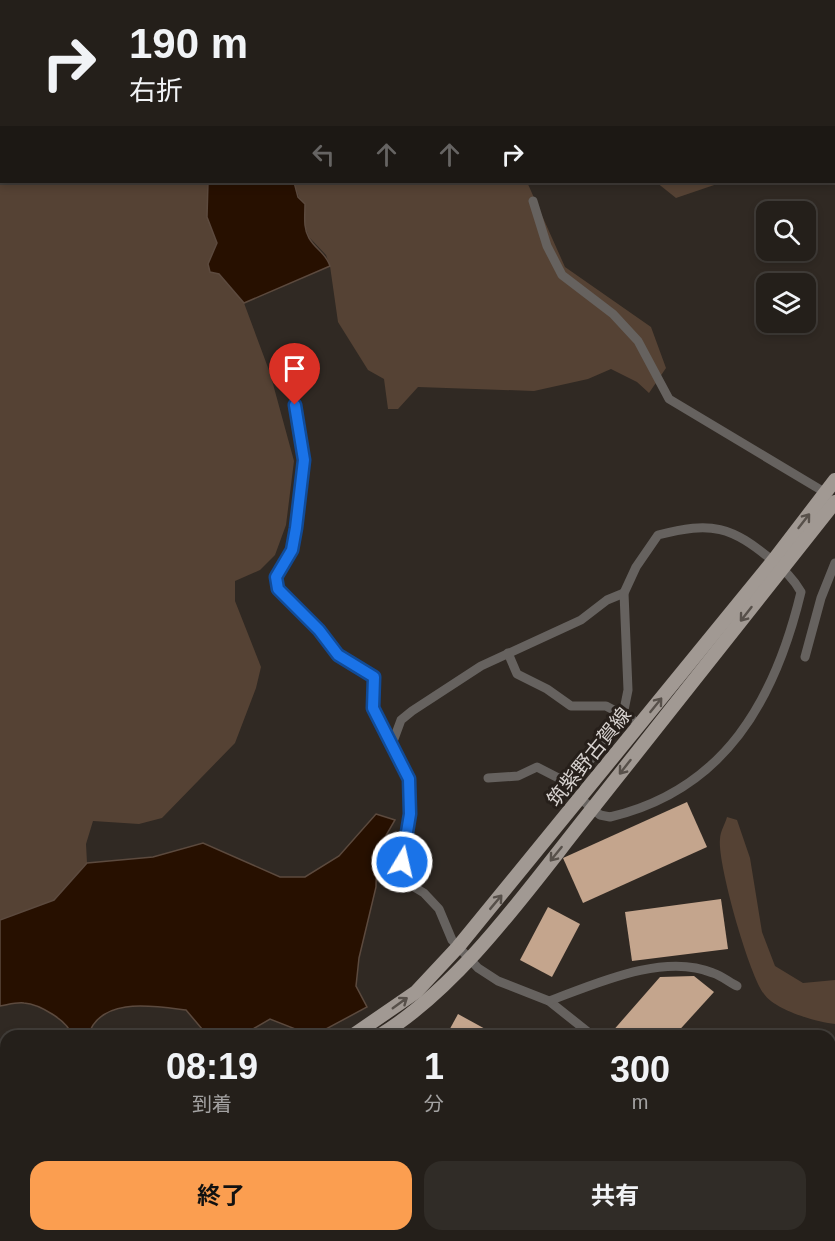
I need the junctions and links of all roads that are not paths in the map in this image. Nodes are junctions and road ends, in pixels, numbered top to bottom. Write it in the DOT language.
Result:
graph roads {
  1 [pos="533,201"];
  2 [pos="295,405"];
  3 [pos="835,480"];
  4 [pos="830,497"];
  5 [pos="835,563"];
  6 [pos="778,565"];
  7 [pos="624,593"];
  8 [pos="508,653"];
  9 [pos="805,657"];
  10 [pos="623,715"];
  11 [pos="640,724"];
  12 [pos="392,747"];
  13 [pos="488,778"];
  14 [pos="580,799"];
  15 [pos="592,808"];
  16 [pos="458,947"];
  17 [pos="469,958"];
  18 [pos="737,986"];
  19 [pos="549,1001"];
  20 [pos="361,1030"];
  21 [pos="389,1030"];
  22 [pos="585,1030"];
  1 -- 4 [label="street"];
  2 -- 12 [label="street"];
  3 -- 4 [label="main road, 筑紫野古賀線"];
  4 -- 6 [label="main road, 筑紫野古賀線"];
  5 -- 9 [label="street"];
  6 -- 7 [label="street"];
  11 -- 6 [label="main road, 筑紫野古賀線, one-way"];
  6 -- 15 [label="main road, 筑紫野古賀線, one-way"];
  6 -- 15 [label="street"];
  7 -- 8 [label="street"];
  7 -- 10 [label="street"];
  8 -- 10 [label="street"];
  8 -- 12 [label="street"];
  10 -- 11 [label="street"];
  10 -- 13 [label="street"];
  11 -- 14 [label="main road, 筑紫野古賀線"];
  12 -- 16 [label="street"];
  14 -- 15 [label="street"];
  16 -- 14 [label="main road, 筑紫野古賀線, one-way"];
  15 -- 17 [label="main road, 筑紫野古賀線, one-way"];
  16 -- 17 [label="street"];
  20 -- 16 [label="main road, 筑紫野古賀線, one-way"];
  17 -- 19 [label="street"];
  17 -- 21 [label="main road, 筑紫野古賀線"];
  18 -- 19 [label="street"];
  19 -- 22 [label="street"];
}
